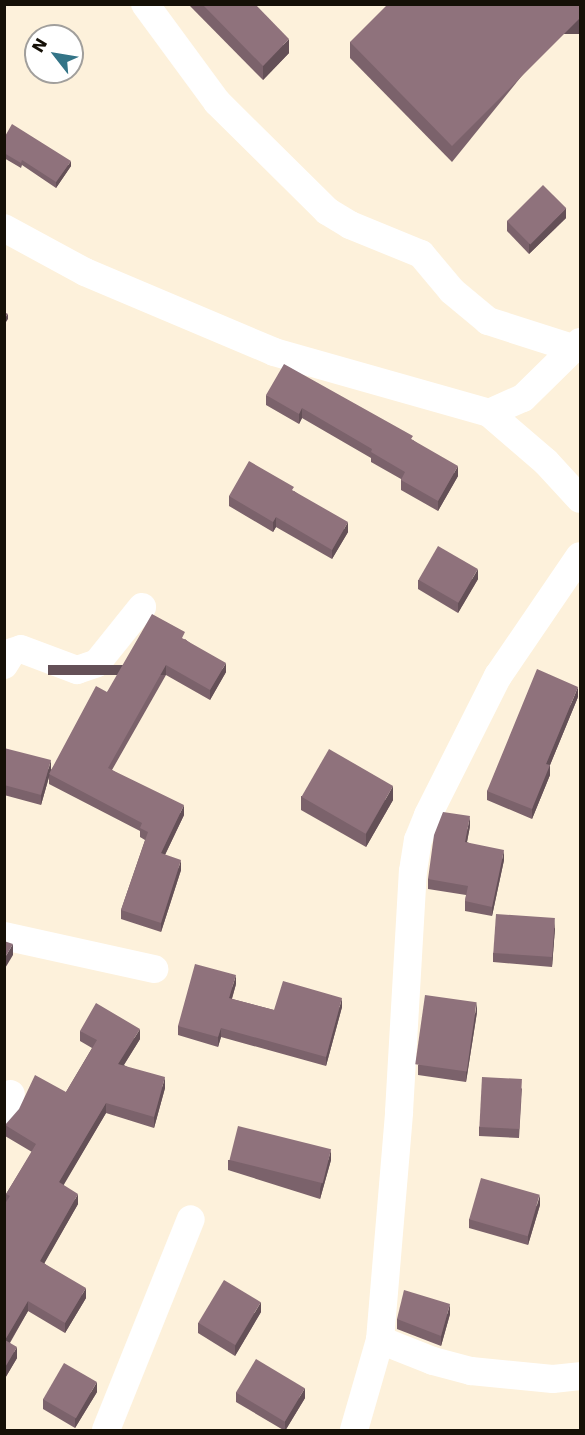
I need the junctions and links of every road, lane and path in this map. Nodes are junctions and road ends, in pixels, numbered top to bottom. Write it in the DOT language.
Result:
graph roads {
  1 [pos="145,4"];
  2 [pos="4,228"];
  3 [pos="576,345"];
  4 [pos="489,413"];
  5 [pos="580,499"];
  6 [pos="580,556"];
  7 [pos="142,607"];
  8 [pos="4,665"];
  9 [pos="4,936"];
  10 [pos="154,969"];
  11 [pos="191,1219"];
  12 [pos="380,1340"];
  13 [pos="580,1376"];
  14 [pos="106,1431"];
  15 [pos="354,1431"];
  1 -- 3 [label="street"];
  2 -- 4 [label="street"];
  3 -- 4 [label="street"];
  4 -- 5 [label="street"];
  6 -- 12 [label="street"];
  7 -- 8 [label="street"];
  9 -- 10 [label="street"];
  11 -- 14 [label="street"];
  12 -- 13 [label="street"];
  12 -- 15 [label="street"];
}
